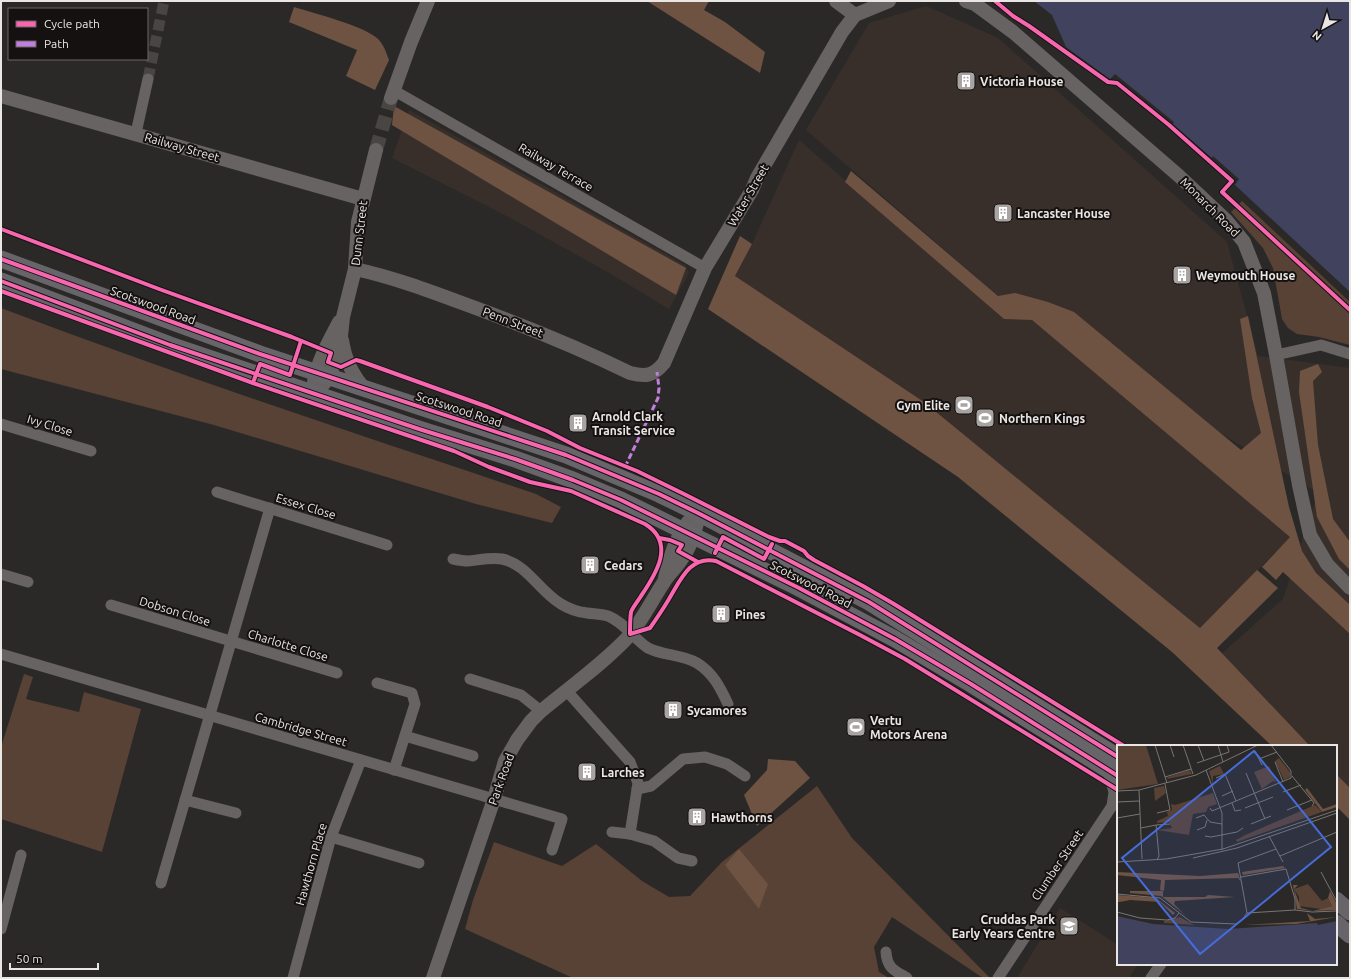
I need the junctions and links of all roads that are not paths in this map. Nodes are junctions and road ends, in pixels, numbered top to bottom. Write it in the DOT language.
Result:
graph roads {
  1 [pos="428,1"];
  2 [pos="836,1"];
  3 [pos="890,1"];
  4 [pos="966,1"];
  5 [pos="855,15"];
  6 [pos="148,78"];
  7 [pos="392,94"];
  8 [pos="1,96"];
  9 [pos="136,133"];
  10 [pos="376,150"];
  11 [pos="363,199"];
  12 [pos="1,259"];
  13 [pos="705,268"];
  14 [pos="355,269"];
  15 [pos="1,281"];
  16 [pos="343,317"];
  17 [pos="341,336"];
  18 [pos="1350,354"];
  19 [pos="1276,355"];
  20 [pos="664,363"];
  21 [pos="322,375"];
  22 [pos="365,389"];
  23 [pos="316,394"];
  24 [pos="1,424"];
  25 [pos="90,451"];
  26 [pos="217,492"];
  27 [pos="270,508"];
  28 [pos="698,513"];
  29 [pos="688,533"];
  30 [pos="387,544"];
  31 [pos="453,559"];
  32 [pos="1,574"];
  33 [pos="28,582"];
  34 [pos="1350,588"];
  35 [pos="111,605"];
  36 [pos="630,634"];
  37 [pos="231,641"];
  38 [pos="1,654"];
  39 [pos="337,673"];
  40 [pos="470,679"];
  41 [pos="377,683"];
  42 [pos="566,690"];
  43 [pos="728,704"];
  44 [pos="541,711"];
  45 [pos="210,715"];
  46 [pos="405,736"];
  47 [pos="473,756"];
  48 [pos="361,760"];
  49 [pos="1115,768"];
  50 [pos="394,770"];
  51 [pos="745,776"];
  52 [pos="637,789"];
  53 [pos="494,799"];
  54 [pos="185,800"];
  55 [pos="1115,803"];
  56 [pos="236,813"];
  57 [pos="612,832"];
  58 [pos="630,834"];
  59 [pos="331,838"];
  60 [pos="552,850"];
  61 [pos="21,855"];
  62 [pos="692,861"];
  63 [pos="419,863"];
  64 [pos="161,883"];
  65 [pos="1337,901"];
  66 [pos="4,906"];
  67 [pos="1350,912"];
  68 [pos="1337,924"];
  69 [pos="1,929"];
  70 [pos="1350,936"];
  71 [pos="886,952"];
  72 [pos="1160,965"];
  73 [pos="293,978"];
  74 [pos="433,978"];
  75 [pos="907,978"];
  76 [pos="998,978"];
  77 [pos="1151,978"];
  1 -- 7 [label="street"];
  2 -- 5 [label="street"];
  3 -- 5 [label="street"];
  4 -- 19 [label="street, Monarch Road"];
  5 -- 13 [label="street, Water Street"];
  6 -- 9 [label="street"];
  7 -- 13 [label="street, Railway Terrace"];
  8 -- 9 [label="street, Railway Street"];
  9 -- 11 [label="street, Railway Street"];
  10 -- 11 [label="street, Dunn Street"];
  11 -- 14 [label="street, Dunn Street"];
  12 -- 21 [label="main road, Scotswood Road"];
  13 -- 20 [label="street, Water Street"];
  14 -- 16 [label="street, Dunn Street"];
  14 -- 20 [label="street, Penn Street"];
  15 -- 23 [label="main road, Scotswood Road"];
  16 -- 17 [label="street, Dunn Street"];
  16 -- 21 [label="street, Dunn Street"];
  17 -- 21 [label="street, Dunn Street"];
  17 -- 22 [label="street, Dunn Street"];
  18 -- 19 [label="street"];
  19 -- 34 [label="street, Monarch Road"];
  21 -- 22 [label="main road, Scotswood Road"];
  21 -- 23 [label="street, Dunn Street"];
  22 -- 28 [label="main road, Scotswood Road"];
  23 -- 29 [label="main road, Scotswood Road"];
  24 -- 25 [label="street, Ivy Close"];
  26 -- 27 [label="street, Essex Close"];
  27 -- 30 [label="street, Essex Close"];
  27 -- 37 [label="street"];
  28 -- 29 [label="street, Park Road"];
  28 -- 49 [label="main road, Scotswood Road"];
  29 -- 36 [label="street, Park Road"];
  29 -- 49 [label="main road, Scotswood Road"];
  31 -- 36 [label="street"];
  32 -- 33 [label="street"];
  35 -- 37 [label="street, Dobson Close"];
  36 -- 42 [label="street, Park Road"];
  36 -- 43 [label="street"];
  37 -- 39 [label="street, Charlotte Close"];
  37 -- 45 [label="street"];
  38 -- 45 [label="street, Cambridge Street"];
  40 -- 44 [label="street"];
  41 -- 46 [label="street"];
  42 -- 44 [label="street, Park Road"];
  42 -- 52 [label="street"];
  44 -- 53 [label="street, Park Road"];
  45 -- 48 [label="street, Cambridge Street"];
  45 -- 54 [label="street"];
  46 -- 47 [label="street"];
  46 -- 50 [label="street"];
  48 -- 50 [label="street, Cambridge Street"];
  48 -- 59 [label="street, Hawthorn Place"];
  49 -- 55 [label="street, Clumber Street"];
  50 -- 53 [label="street, Cambridge Street"];
  51 -- 52 [label="street"];
  52 -- 58 [label="street"];
  53 -- 60 [label="street, Cambridge Street"];
  53 -- 74 [label="street, Park Road"];
  54 -- 56 [label="street"];
  54 -- 64 [label="street"];
  55 -- 76 [label="street, Clumber Street"];
  57 -- 58 [label="street"];
  58 -- 62 [label="street"];
  59 -- 63 [label="street"];
  59 -- 73 [label="street, Hawthorn Place"];
  61 -- 66 [label="street"];
  65 -- 67 [label="main road"];
  66 -- 69 [label="street"];
  68 -- 70 [label="main road"];
  71 -- 75 [label="street"];
  72 -- 77 [label="street"];
}
